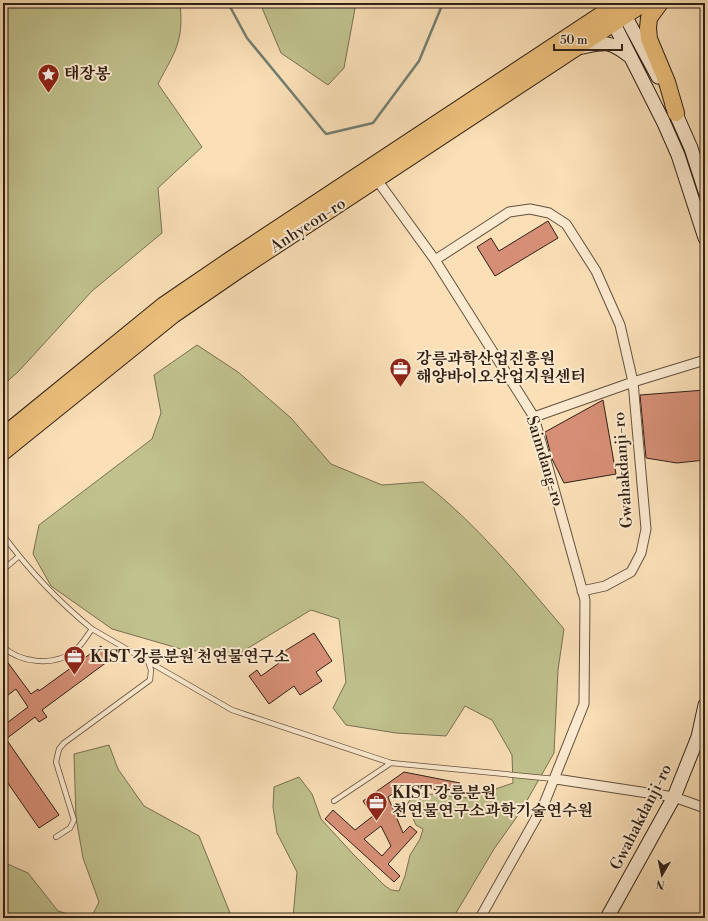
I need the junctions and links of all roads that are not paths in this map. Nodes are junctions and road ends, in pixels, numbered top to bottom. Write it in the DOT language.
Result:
graph roads {
  1 [pos="644,3"];
  2 [pos="660,3"];
  3 [pos="617,12"];
  4 [pos="578,48"];
  5 [pos="632,59"];
  6 [pos="676,114"];
  7 [pos="373,174"];
  8 [pos="705,191"];
  9 [pos="705,238"];
  10 [pos="435,260"];
  11 [pos="705,360"];
  12 [pos="633,382"];
  13 [pos="534,417"];
  14 [pos="3,436"];
  15 [pos="3,452"];
  16 [pos="3,535"];
  17 [pos="19,556"];
  18 [pos="3,570"];
  19 [pos="582,591"];
  20 [pos="92,629"];
  21 [pos="3,647"];
  22 [pos="148,661"];
  23 [pos="705,705"];
  24 [pos="391,763"];
  25 [pos="556,779"];
  26 [pos="674,797"];
  27 [pos="334,801"];
  28 [pos="705,808"];
  29 [pos="56,837"];
  30 [pos="480,918"];
  31 [pos="607,918"];
  1 -- 3 [label="highway"];
  2 -- 6 [label="highway"];
  3 -- 4 [label="highway, Anhyeon-ro"];
  3 -- 5 [label="street"];
  3 -- 6 [label="street"];
  3 -- 7 [label="highway, Anhyeon-ro"];
  4 -- 5 [label="street"];
  4 -- 7 [label="highway, Anhyeon-ro"];
  5 -- 9 [label="street"];
  6 -- 8 [label="street"];
  7 -- 10 [label="street, Saimdang-ro"];
  7 -- 14 [label="highway, Anhyeon-ro"];
  7 -- 15 [label="highway, Anhyeon-ro"];
  10 -- 12 [label="street, Gwahakdanji-ro"];
  10 -- 13 [label="street, Saimdang-ro"];
  11 -- 12 [label="street, Gwahakdanji-ro"];
  12 -- 13 [label="street, Gwahakdanji-ro"];
  12 -- 19 [label="street, Gwahakdanji-ro"];
  13 -- 19 [label="street, Saimdang-ro"];
  16 -- 17 [label="lane"];
  17 -- 18 [label="lane"];
  17 -- 20 [label="lane"];
  19 -- 25 [label="street, Saimdang-ro"];
  20 -- 21 [label="lane"];
  20 -- 22 [label="lane"];
  22 -- 24 [label="lane"];
  22 -- 29 [label="lane"];
  23 -- 26 [label="street, Gwahakdanji-ro"];
  24 -- 25 [label="lane"];
  24 -- 27 [label="lane"];
  25 -- 26 [label="street"];
  25 -- 30 [label="street"];
  26 -- 28 [label="street"];
  26 -- 31 [label="street, Gwahakdanji-ro"];
}
